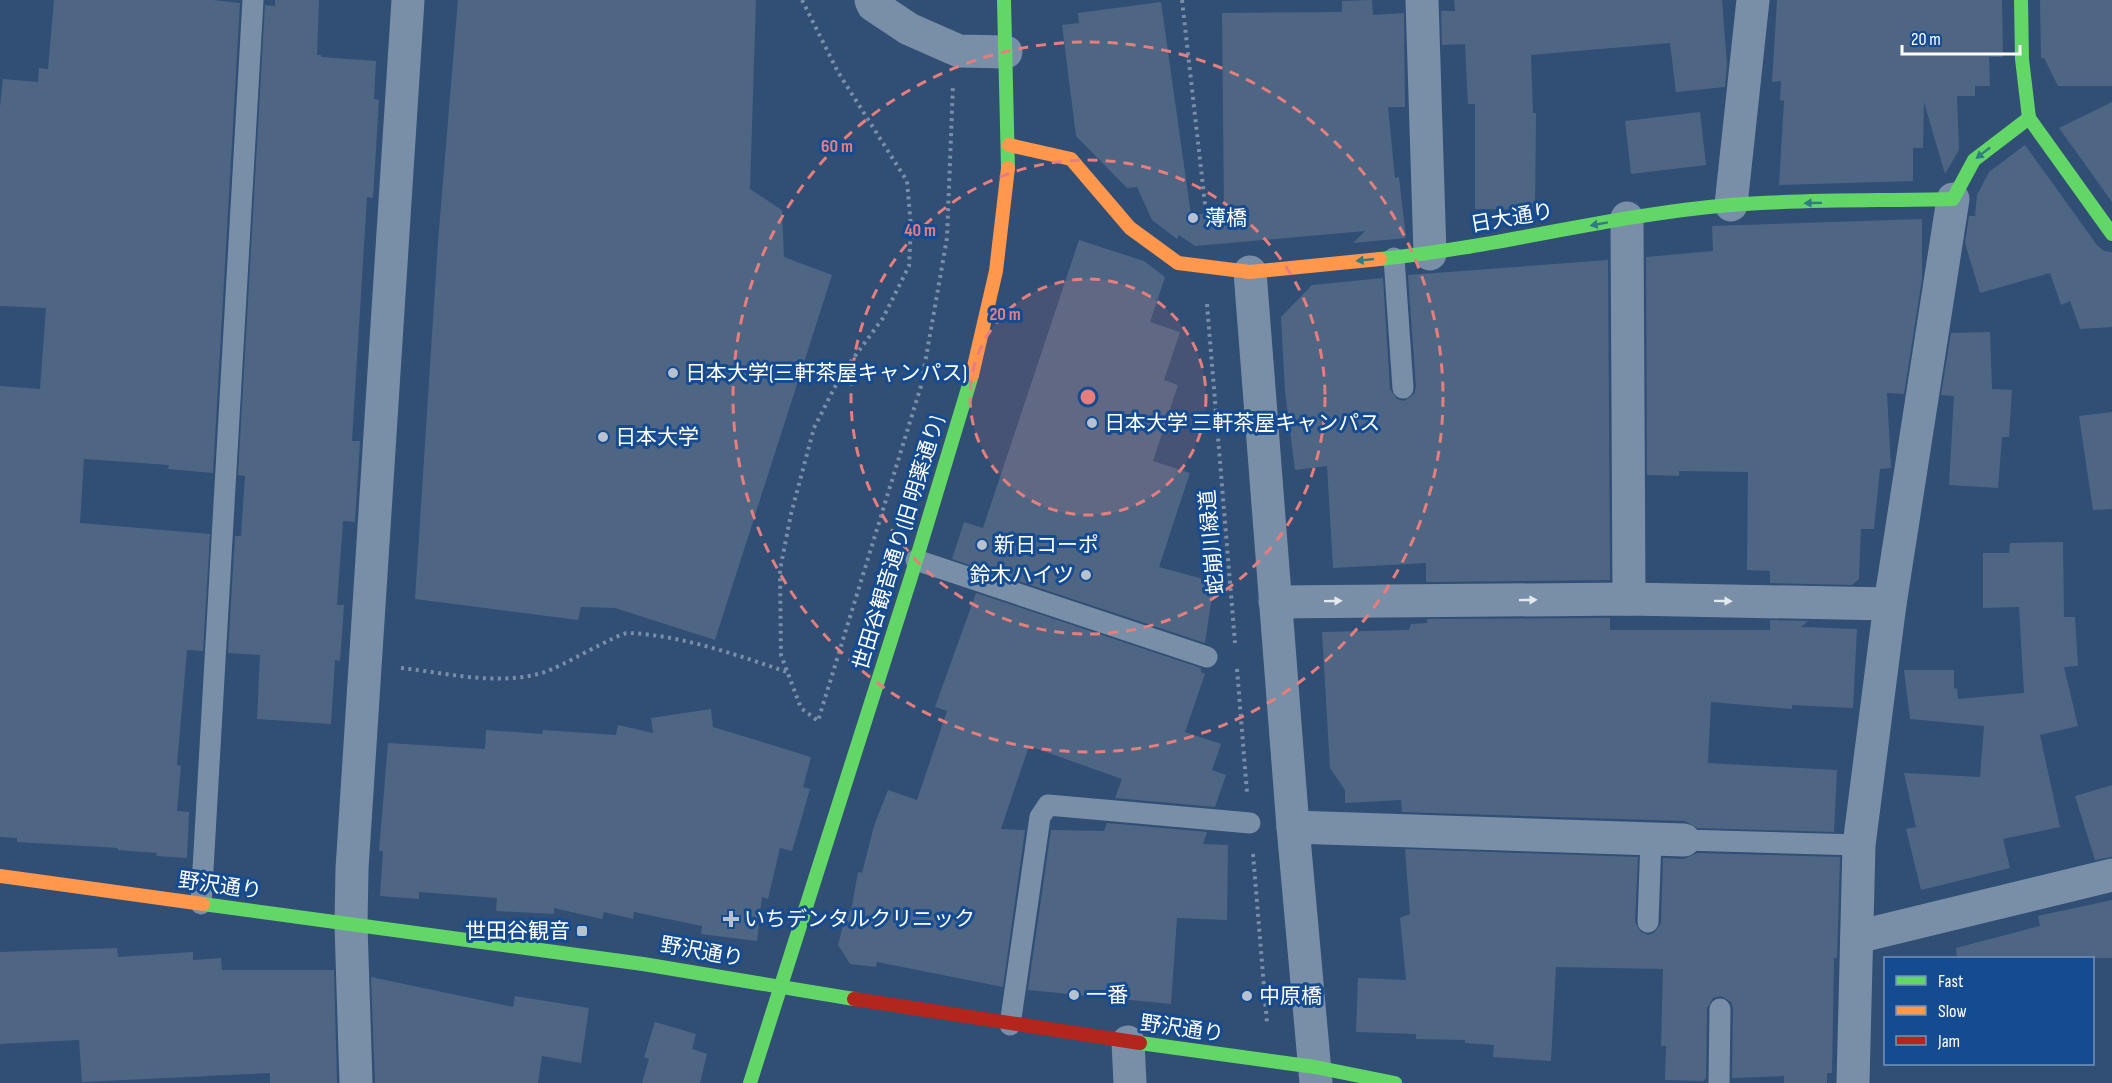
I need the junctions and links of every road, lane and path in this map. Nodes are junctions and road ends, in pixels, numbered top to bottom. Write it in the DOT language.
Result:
graph roads {
  1 [pos="253,0"];
  2 [pos="408,0"];
  3 [pos="802,0"];
  4 [pos="871,0"];
  5 [pos="1004,0"];
  6 [pos="1182,0"];
  7 [pos="1422,0"];
  8 [pos="1753,0"];
  9 [pos="2021,0"];
  10 [pos="1006,52"];
  11 [pos="953,75"];
  12 [pos="2029,118"];
  13 [pos="1009,145"];
  14 [pos="1953,199"];
  15 [pos="1731,205"];
  16 [pos="1627,218"];
  17 [pos="2112,234"];
  18 [pos="1430,254"];
  19 [pos="1394,258"];
  20 [pos="1213,268"];
  21 [pos="1250,272"];
  22 [pos="1403,388"];
  23 [pos="916,560"];
  24 [pos="1629,598"];
  25 [pos="1275,602"];
  26 [pos="1890,604"];
  27 [pos="1235,645"];
  28 [pos="1208,657"];
  29 [pos="1236,657"];
  30 [pos="368,665"];
  31 [pos="787,672"];
  32 [pos="1250,823"];
  33 [pos="1293,827"];
  34 [pos="1651,839"];
  35 [pos="1684,840"];
  36 [pos="1859,845"];
  37 [pos="2112,875"];
  38 [pos="0,876"];
  39 [pos="201,904"];
  40 [pos="1648,922"];
  41 [pos="351,925"];
  42 [pos="1857,937"];
  43 [pos="780,987"];
  44 [pos="1720,1009"];
  45 [pos="1010,1025"];
  46 [pos="1128,1042"];
  47 [pos="1272,1063"];
  48 [pos="1316,1075"];
  49 [pos="356,1083"];
  50 [pos="750,1083"];
  51 [pos="1130,1083"];
  52 [pos="1395,1083"];
  53 [pos="1719,1083"];
  54 [pos="1853,1083"];
  1 -- 39 [label="lane"];
  2 -- 30 [label="street"];
  3 -- 31 [label="path"];
  4 -- 10 [label="street"];
  5 -- 10 [label="street, 世田谷観音通り(旧 明薬通り)"];
  6 -- 20 [label="path, 蛇崩川緑道"];
  7 -- 18 [label="street"];
  8 -- 15 [label="street"];
  9 -- 12 [label="street"];
  10 -- 13 [label="street, 世田谷観音通り(旧 明薬通り)"];
  11 -- 31 [label="path"];
  12 -- 14 [label="street, one-way"];
  12 -- 17 [label="street"];
  13 -- 20 [label="street, 日大通り"];
  13 -- 23 [label="street, 世田谷観音通り(旧 明薬通り)"];
  14 -- 15 [label="street, 日大通り, one-way"];
  14 -- 26 [label="street"];
  15 -- 16 [label="street, 日大通り"];
  16 -- 18 [label="street, 日大通り, one-way"];
  16 -- 24 [label="street"];
  18 -- 19 [label="street, 日大通り"];
  19 -- 21 [label="street, 日大通り, one-way"];
  19 -- 22 [label="lane"];
  20 -- 21 [label="street, 日大通り"];
  20 -- 27 [label="path, 蛇崩川緑道"];
  21 -- 25 [label="street"];
  23 -- 28 [label="lane"];
  23 -- 43 [label="street, 世田谷観音通り(旧 明薬通り)"];
  25 -- 24 [label="street, one-way"];
  24 -- 26 [label="street, one-way"];
  25 -- 33 [label="street"];
  26 -- 36 [label="street"];
  29 -- 32 [label="path"];
  30 -- 31 [label="path"];
  30 -- 41 [label="street"];
  32 -- 45 [label="lane"];
  32 -- 47 [label="path"];
  33 -- 34 [label="street"];
  33 -- 48 [label="street"];
  34 -- 35 [label="street"];
  34 -- 40 [label="lane"];
  35 -- 36 [label="lane"];
  36 -- 42 [label="street"];
  37 -- 42 [label="street"];
  38 -- 39 [label="street, 野沢通り"];
  39 -- 41 [label="street, 野沢通り"];
  41 -- 43 [label="street, 野沢通り"];
  41 -- 49 [label="street"];
  42 -- 54 [label="street"];
  43 -- 45 [label="street, 野沢通り"];
  43 -- 50 [label="street, 世田谷観音通り(旧 明薬通り)"];
  44 -- 53 [label="lane"];
  45 -- 46 [label="street, 野沢通り"];
  46 -- 47 [label="street, 野沢通り"];
  46 -- 51 [label="street"];
  47 -- 48 [label="street, 野沢通り"];
  48 -- 52 [label="street, 野沢通り"];
}
